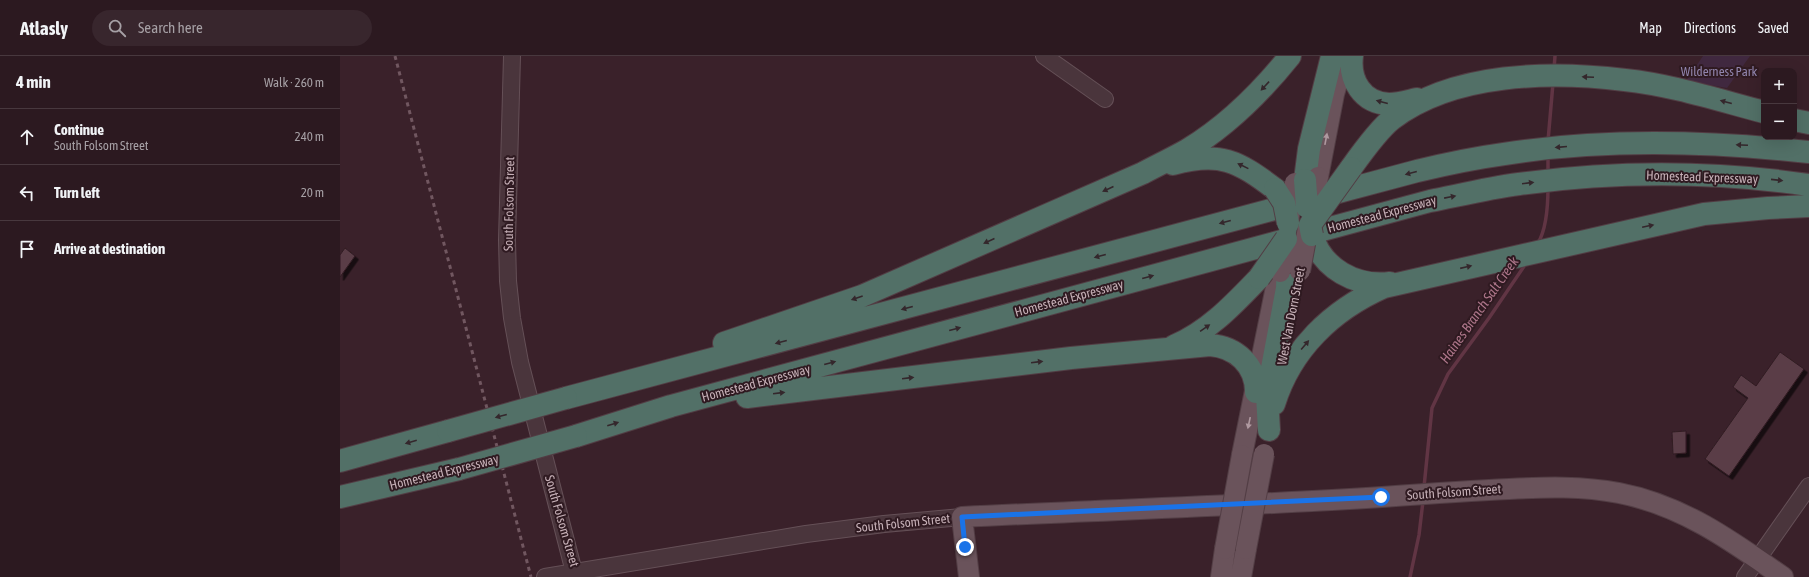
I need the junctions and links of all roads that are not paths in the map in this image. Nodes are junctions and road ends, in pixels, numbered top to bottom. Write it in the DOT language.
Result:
graph roads {
  1 [pos="512,56"];
  2 [pos="1044,56"];
  3 [pos="1290,56"];
  4 [pos="1324,56"];
  5 [pos="1332,56"];
  6 [pos="1345,56"];
  7 [pos="1352,56"];
  8 [pos="1447,92"];
  9 [pos="1105,99"];
  10 [pos="1761,111"];
  11 [pos="1797,121"];
  12 [pos="1809,123"];
  13 [pos="1809,152"];
  14 [pos="1143,173"];
  15 [pos="1809,185"];
  16 [pos="1809,206"];
  17 [pos="1294,230"];
  18 [pos="1405,281"];
  19 [pos="1158,350"];
  20 [pos="1256,392"];
  21 [pos="566,398"];
  22 [pos="1274,404"];
  23 [pos="671,406"];
  24 [pos="1269,430"];
  25 [pos="340,461"];
  26 [pos="1809,486"];
  27 [pos="340,497"];
  28 [pos="962,517"];
  29 [pos="1758,559"];
  30 [pos="574,572"];
  31 [pos="545,577"];
  32 [pos="969,577"];
  33 [pos="1221,577"];
  34 [pos="1241,577"];
  35 [pos="1745,577"];
  36 [pos="1783,577"];
  1 -- 30 [label="street, South Folsom Street"];
  2 -- 9 [label="street"];
  3 -- 14 [label="highway, one-way"];
  4 -- 17 [label="main road, West Van Dorn Street"];
  5 -- 17 [label="highway"];
  17 -- 6 [label="main road, West Van Dorn Street, one-way"];
  8 -- 7 [label="highway, one-way"];
  10 -- 8 [label="highway, one-way"];
  8 -- 17 [label="highway, bridge"];
  11 -- 12 [label="highway"];
  13 -- 21 [label="highway, one-way"];
  17 -- 14 [label="highway, one-way"];
  14 -- 21 [label="highway, one-way"];
  23 -- 15 [label="highway, Homestead Expressway, one-way"];
  18 -- 16 [label="highway, one-way"];
  17 -- 18 [label="highway, bridge"];
  19 -- 17 [label="highway, one-way"];
  17 -- 20 [label="main road, West Van Dorn Street"];
  17 -- 22 [label="main road, West Van Dorn Street"];
  17 -- 24 [label="highway"];
  22 -- 18 [label="highway, one-way"];
  19 -- 20 [label="highway"];
  23 -- 19 [label="highway, one-way"];
  20 -- 33 [label="main road, West Van Dorn Street, one-way, bridge"];
  21 -- 25 [label="highway, one-way, bridge"];
  22 -- 24 [label="main road, West Van Dorn Street"];
  27 -- 23 [label="highway, Homestead Expressway, one-way, bridge"];
  24 -- 34 [label="main road, West Van Dorn Street, bridge"];
  26 -- 29 [label="street"];
  28 -- 29 [label="main road, South Folsom Street"];
  28 -- 30 [label="street, South Folsom Street"];
  28 -- 32 [label="main road"];
  29 -- 35 [label="street"];
  29 -- 36 [label="main road, South Folsom Street"];
  30 -- 31 [label="street"];
}
